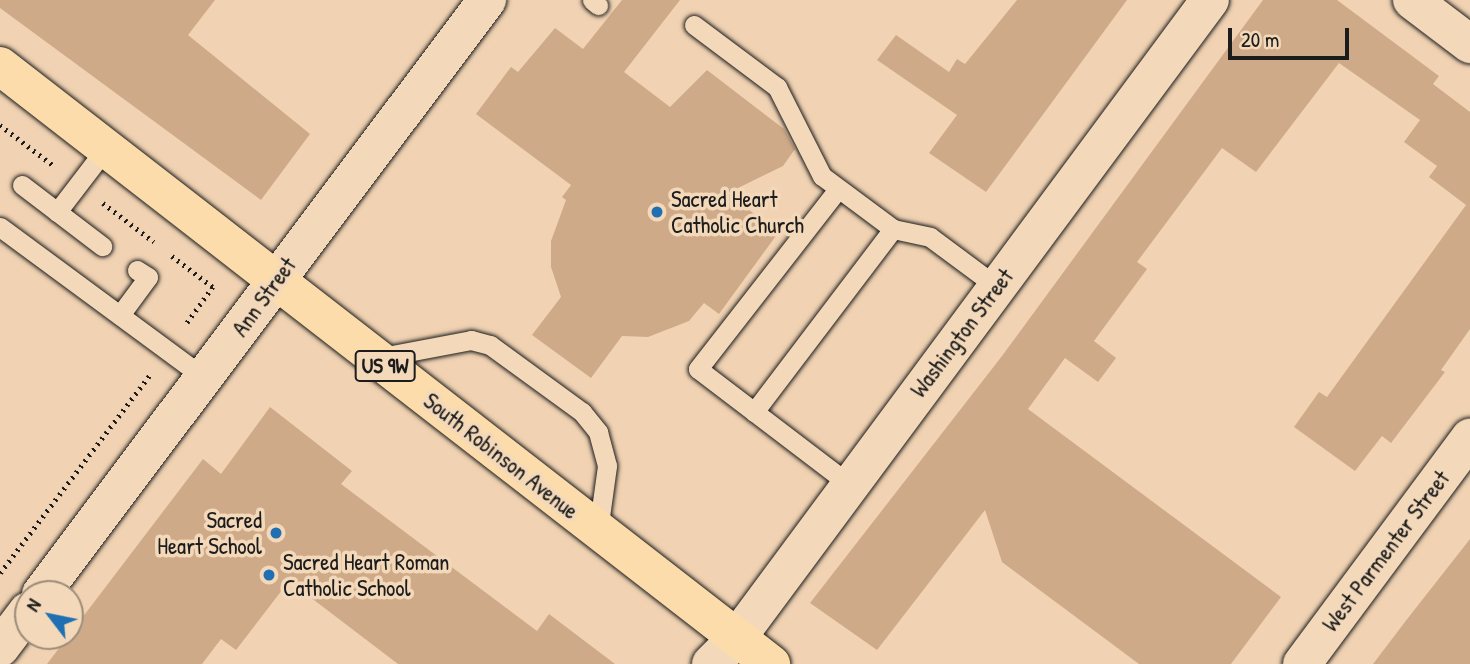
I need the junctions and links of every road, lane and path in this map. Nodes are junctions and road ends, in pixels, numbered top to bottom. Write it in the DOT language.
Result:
graph roads {
  1 [pos="487,0"];
  2 [pos="1210,0"];
  3 [pos="1412,0"];
  4 [pos="694,25"];
  5 [pos="1470,44"];
  6 [pos="0,66"];
  7 [pos="106,148"];
  8 [pos="22,185"];
  9 [pos="838,189"];
  10 [pos="57,212"];
  11 [pos="0,227"];
  12 [pos="893,229"];
  13 [pos="102,246"];
  14 [pos="137,270"];
  15 [pos="275,281"];
  16 [pos="996,286"];
  17 [pos="120,315"];
  18 [pos="168,350"];
  19 [pos="376,359"];
  20 [pos="205,378"];
  21 [pos="754,412"];
  22 [pos="1470,438"];
  23 [pos="850,485"];
  24 [pos="598,531"];
  25 [pos="0,573"];
  26 [pos="52,580"];
  27 [pos="14,630"];
  28 [pos="0,648"];
  29 [pos="724,651"];
  30 [pos="771,664"];
  31 [pos="1302,664"];
  1 -- 15 [label="street, Ann Street"];
  2 -- 16 [label="street, Washington Street"];
  3 -- 5 [label="street"];
  4 -- 9 [label="lane"];
  6 -- 7 [label="highway, South Robinson Avenue / US 9W"];
  7 -- 10 [label="lane"];
  7 -- 15 [label="highway, South Robinson Avenue / US 9W"];
  8 -- 10 [label="lane"];
  9 -- 12 [label="lane"];
  9 -- 21 [label="lane"];
  10 -- 13 [label="lane"];
  11 -- 17 [label="lane"];
  12 -- 16 [label="lane"];
  12 -- 21 [label="lane"];
  14 -- 17 [label="lane"];
  15 -- 19 [label="highway, South Robinson Avenue / US 9W"];
  15 -- 20 [label="street, Ann Street"];
  16 -- 23 [label="street, Washington Street"];
  17 -- 18 [label="lane"];
  18 -- 20 [label="lane"];
  18 -- 25 [label="path"];
  19 -- 24 [label="highway, South Robinson Avenue / US 9W"];
  19 -- 24 [label="lane"];
  20 -- 26 [label="street, Ann Street"];
  21 -- 23 [label="lane"];
  22 -- 31 [label="street, West Parmenter Street"];
  23 -- 29 [label="street, Washington Street"];
  24 -- 29 [label="highway, South Robinson Avenue / US 9W"];
  27 -- 28 [label="street"];
  29 -- 30 [label="highway, South Robinson Avenue / US 9W"];
}
